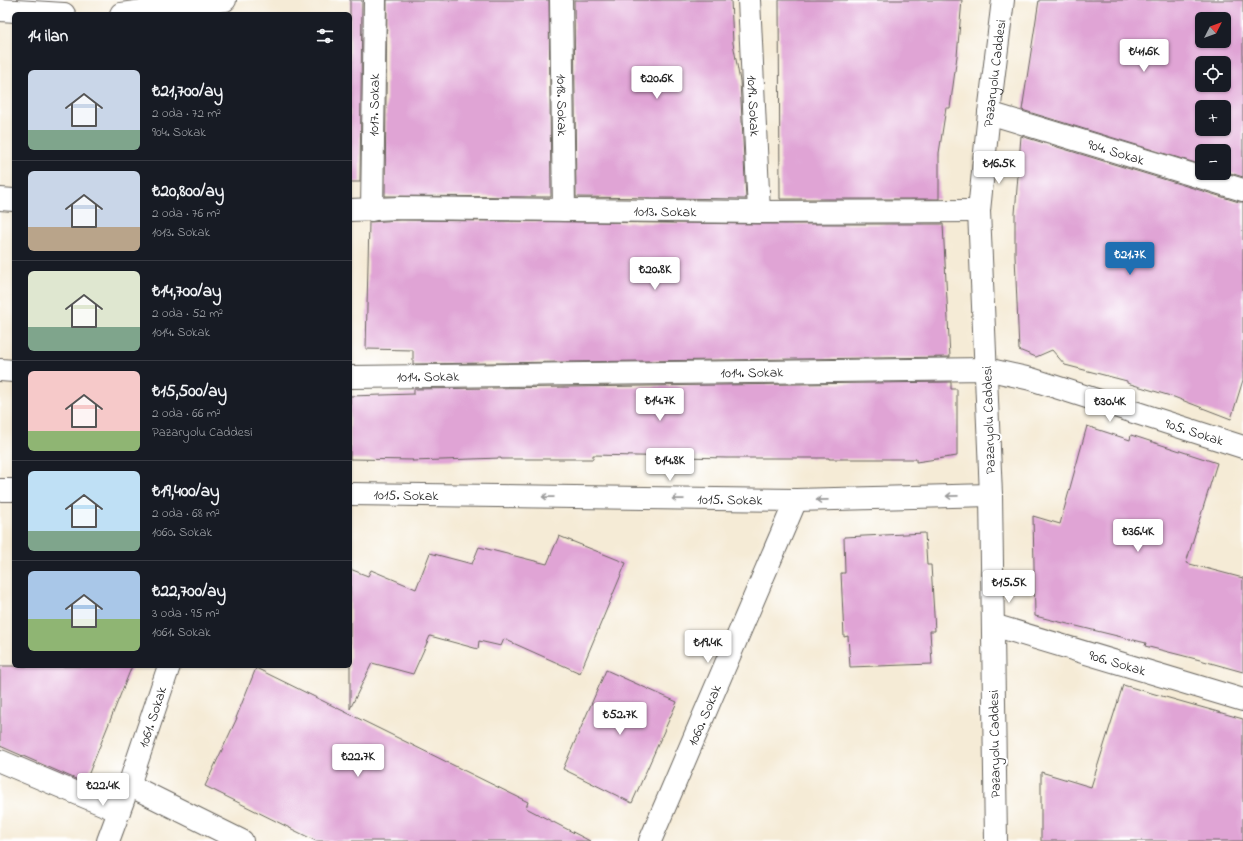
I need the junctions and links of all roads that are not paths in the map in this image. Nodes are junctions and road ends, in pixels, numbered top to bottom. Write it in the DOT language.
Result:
graph roads {
  1 [pos="225,0"];
  2 [pos="375,0"];
  3 [pos="561,0"];
  4 [pos="749,0"];
  5 [pos="1003,0"];
  6 [pos="0,10"];
  7 [pos="32,12"];
  8 [pos="135,12"];
  9 [pos="989,113"];
  10 [pos="1243,190"];
  11 [pos="0,199"];
  12 [pos="12,200"];
  13 [pos="352,210"];
  14 [pos="372,210"];
  15 [pos="564,210"];
  16 [pos="980,211"];
  17 [pos="759,212"];
  18 [pos="986,369"];
  19 [pos="0,370"];
  20 [pos="12,370"];
  21 [pos="352,377"];
  22 [pos="1243,447"];
  23 [pos="0,490"];
  24 [pos="12,490"];
  25 [pos="352,494"];
  26 [pos="991,495"];
  27 [pos="796,500"];
  28 [pos="993,624"];
  29 [pos="168,668"];
  30 [pos="1243,700"];
  31 [pos="0,761"];
  32 [pos="129,785"];
  33 [pos="119,811"];
  34 [pos="108,841"];
  35 [pos="242,841"];
  36 [pos="650,841"];
  37 [pos="996,841"];
  1 -- 8 [label="street"];
  2 -- 14 [label="street, 1017. Sokak"];
  3 -- 15 [label="street, 1018. Sokak"];
  4 -- 17 [label="street, 1019. Sokak"];
  5 -- 9 [label="street, Pazaryolu Caddesi"];
  6 -- 7 [label="street"];
  9 -- 10 [label="street, 904. Sokak"];
  9 -- 16 [label="street, Pazaryolu Caddesi"];
  11 -- 12 [label="street"];
  13 -- 14 [label="street, 1013. Sokak"];
  14 -- 15 [label="street, 1013. Sokak"];
  15 -- 17 [label="street, 1013. Sokak"];
  16 -- 17 [label="street, 1013. Sokak"];
  16 -- 18 [label="street, Pazaryolu Caddesi"];
  18 -- 21 [label="street, 1014. Sokak"];
  18 -- 22 [label="street, 905. Sokak"];
  18 -- 26 [label="street, Pazaryolu Caddesi"];
  19 -- 20 [label="street"];
  23 -- 24 [label="street"];
  27 -- 25 [label="street, 1015. Sokak, one-way"];
  26 -- 27 [label="street, 1015. Sokak, one-way"];
  26 -- 28 [label="street, Pazaryolu Caddesi"];
  27 -- 36 [label="street, 1060. Sokak"];
  28 -- 30 [label="street, 906. Sokak"];
  28 -- 37 [label="street, Pazaryolu Caddesi"];
  29 -- 32 [label="street, 1061. Sokak"];
  31 -- 33 [label="street"];
  32 -- 33 [label="street, 1061. Sokak"];
  32 -- 35 [label="street"];
  33 -- 34 [label="street, 1061. Sokak"];
}
